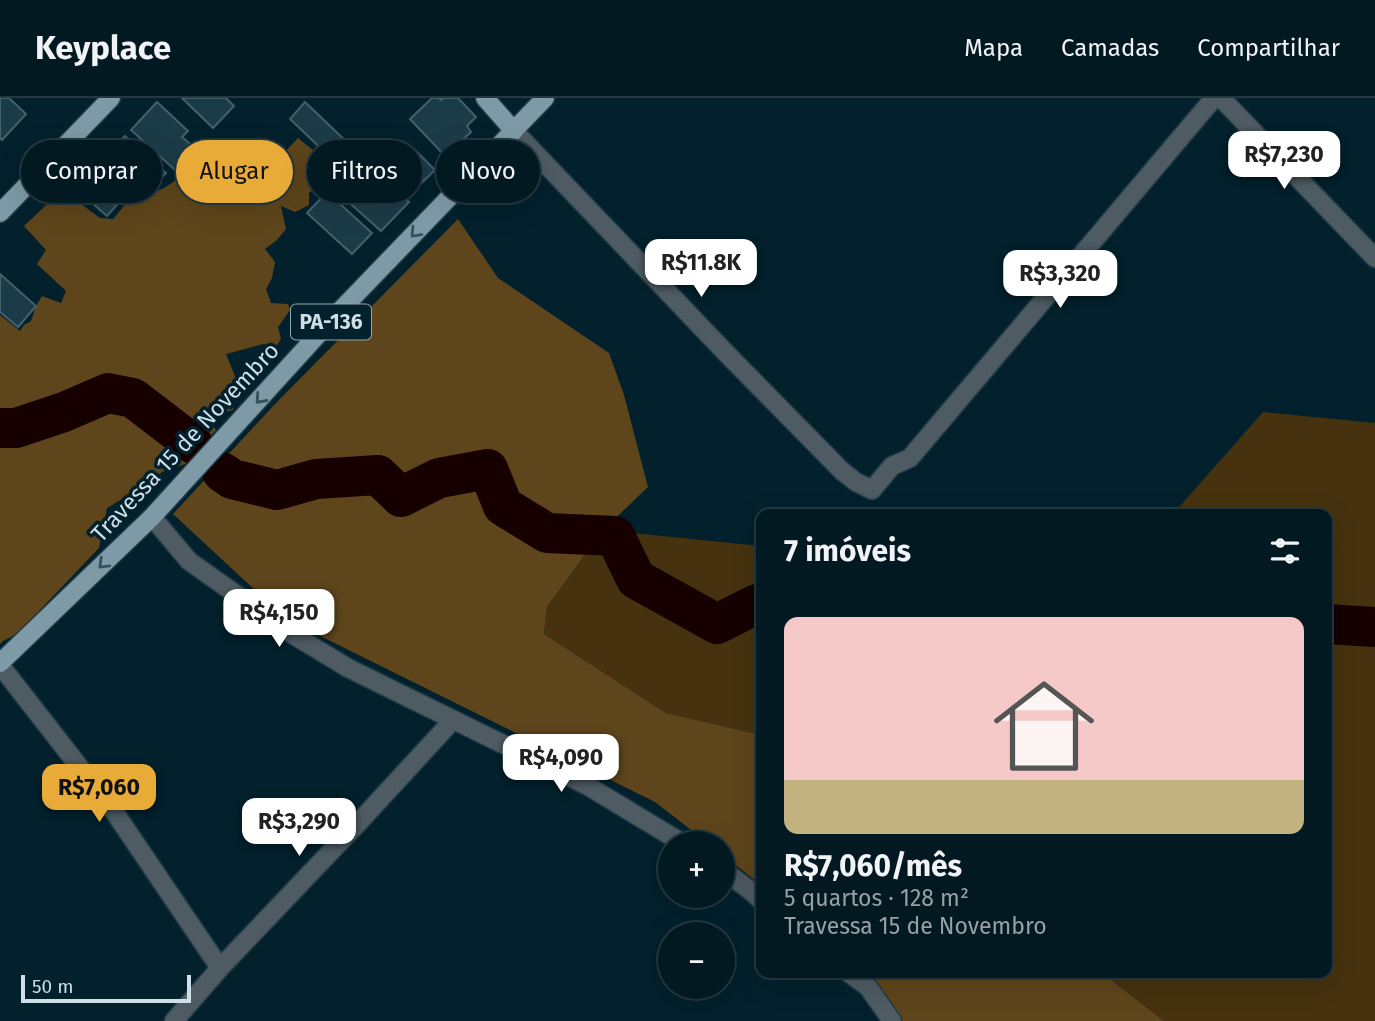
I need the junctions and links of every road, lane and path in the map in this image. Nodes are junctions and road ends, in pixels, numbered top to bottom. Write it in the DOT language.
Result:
graph roads {
  1 [pos="111,98"];
  2 [pos="485,98"];
  3 [pos="545,98"];
  4 [pos="1214,98"];
  5 [pos="1221,98"];
  6 [pos="514,131"];
  7 [pos="0,213"];
  8 [pos="1375,258"];
  9 [pos="152,517"];
  10 [pos="0,664"];
  11 [pos="453,720"];
  12 [pos="662,831"];
  13 [pos="735,879"];
  14 [pos="756,896"];
  15 [pos="220,968"];
  16 [pos="855,978"];
  17 [pos="174,1021"];
  18 [pos="892,1021"];
  1 -- 7 [label="main road"];
  2 -- 6 [label="main road"];
  3 -- 6 [label="main road, Travessa 15 de Novembro / PA-136"];
  4 -- 6 [label="street"];
  5 -- 8 [label="street"];
  6 -- 9 [label="main road, Travessa 15 de Novembro / PA-136, one-way"];
  9 -- 10 [label="main road, Travessa 15 de Novembro / PA-136, one-way"];
  9 -- 11 [label="street"];
  10 -- 15 [label="street"];
  11 -- 12 [label="street"];
  11 -- 15 [label="street"];
  13 -- 14 [label="street"];
  15 -- 17 [label="street"];
  16 -- 18 [label="street"];
}
